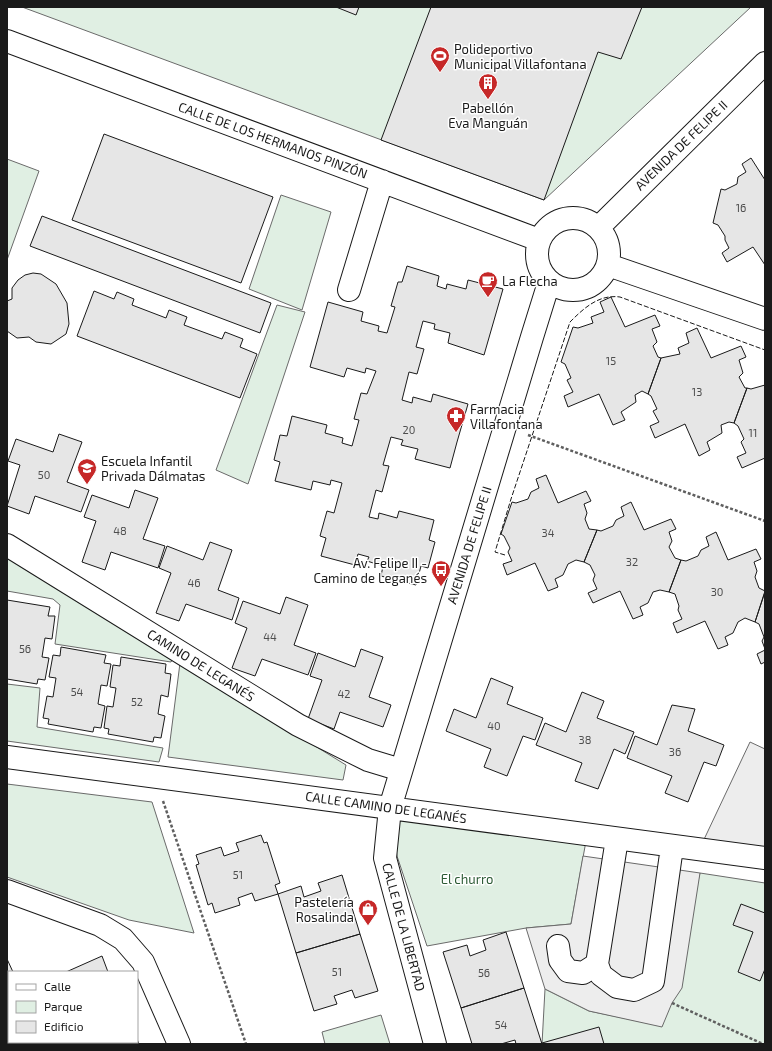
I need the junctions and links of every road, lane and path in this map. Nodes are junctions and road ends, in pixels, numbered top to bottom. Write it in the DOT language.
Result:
graph roads {
  1 [pos="7,41"];
  2 [pos="765,63"];
  3 [pos="382,181"];
  4 [pos="598,228"];
  5 [pos="539,240"];
  6 [pos="608,265"];
  7 [pos="552,285"];
  8 [pos="349,290"];
  9 [pos="765,319"];
  10 [pos="527,434"];
  11 [pos="765,521"];
  12 [pos="7,545"];
  13 [pos="7,757"];
  14 [pos="402,770"];
  15 [pos="156,778"];
  16 [pos="390,808"];
  17 [pos="617,839"];
  18 [pos="672,847"];
  19 [pos="765,858"];
  20 [pos="7,891"];
  21 [pos="558,946"];
  22 [pos="597,964"];
  23 [pos="672,1003"];
  24 [pos="179,1044"];
  25 [pos="246,1044"];
  26 [pos="435,1044"];
  27 [pos="764,1044"];
  1 -- 3 [label="street, CALLE DE LOS HERMANOS PINZÓN"];
  2 -- 4 [label="street, AVENIDA DE FELIPE II"];
  3 -- 5 [label="street, CALLE DE LOS HERMANOS PINZÓN"];
  3 -- 8 [label="street"];
  4 -- 5 [label="street"];
  4 -- 6 [label="street"];
  5 -- 7 [label="street"];
  6 -- 7 [label="street"];
  6 -- 9 [label="street"];
  7 -- 14 [label="street, AVENIDA DE FELIPE II"];
  10 -- 11 [label="path"];
  12 -- 14 [label="street, CAMINO DE LEGANÉS"];
  13 -- 15 [label="street, CALLE CAMINO DE LEGANÉS"];
  14 -- 16 [label="street, AVENIDA DE FELIPE II"];
  15 -- 16 [label="street, CALLE CAMINO DE LEGANÉS"];
  15 -- 25 [label="path"];
  16 -- 17 [label="street, CALLE CAMINO DE LEGANÉS"];
  16 -- 26 [label="street, CALLE DE LA LIBERTAD"];
  17 -- 18 [label="street, CALLE CAMINO DE LEGANÉS"];
  17 -- 22 [label="street"];
  18 -- 19 [label="street, CALLE CAMINO DE LEGANÉS"];
  18 -- 22 [label="street"];
  20 -- 24 [label="street"];
  21 -- 22 [label="street"];
  23 -- 27 [label="path"];
}
